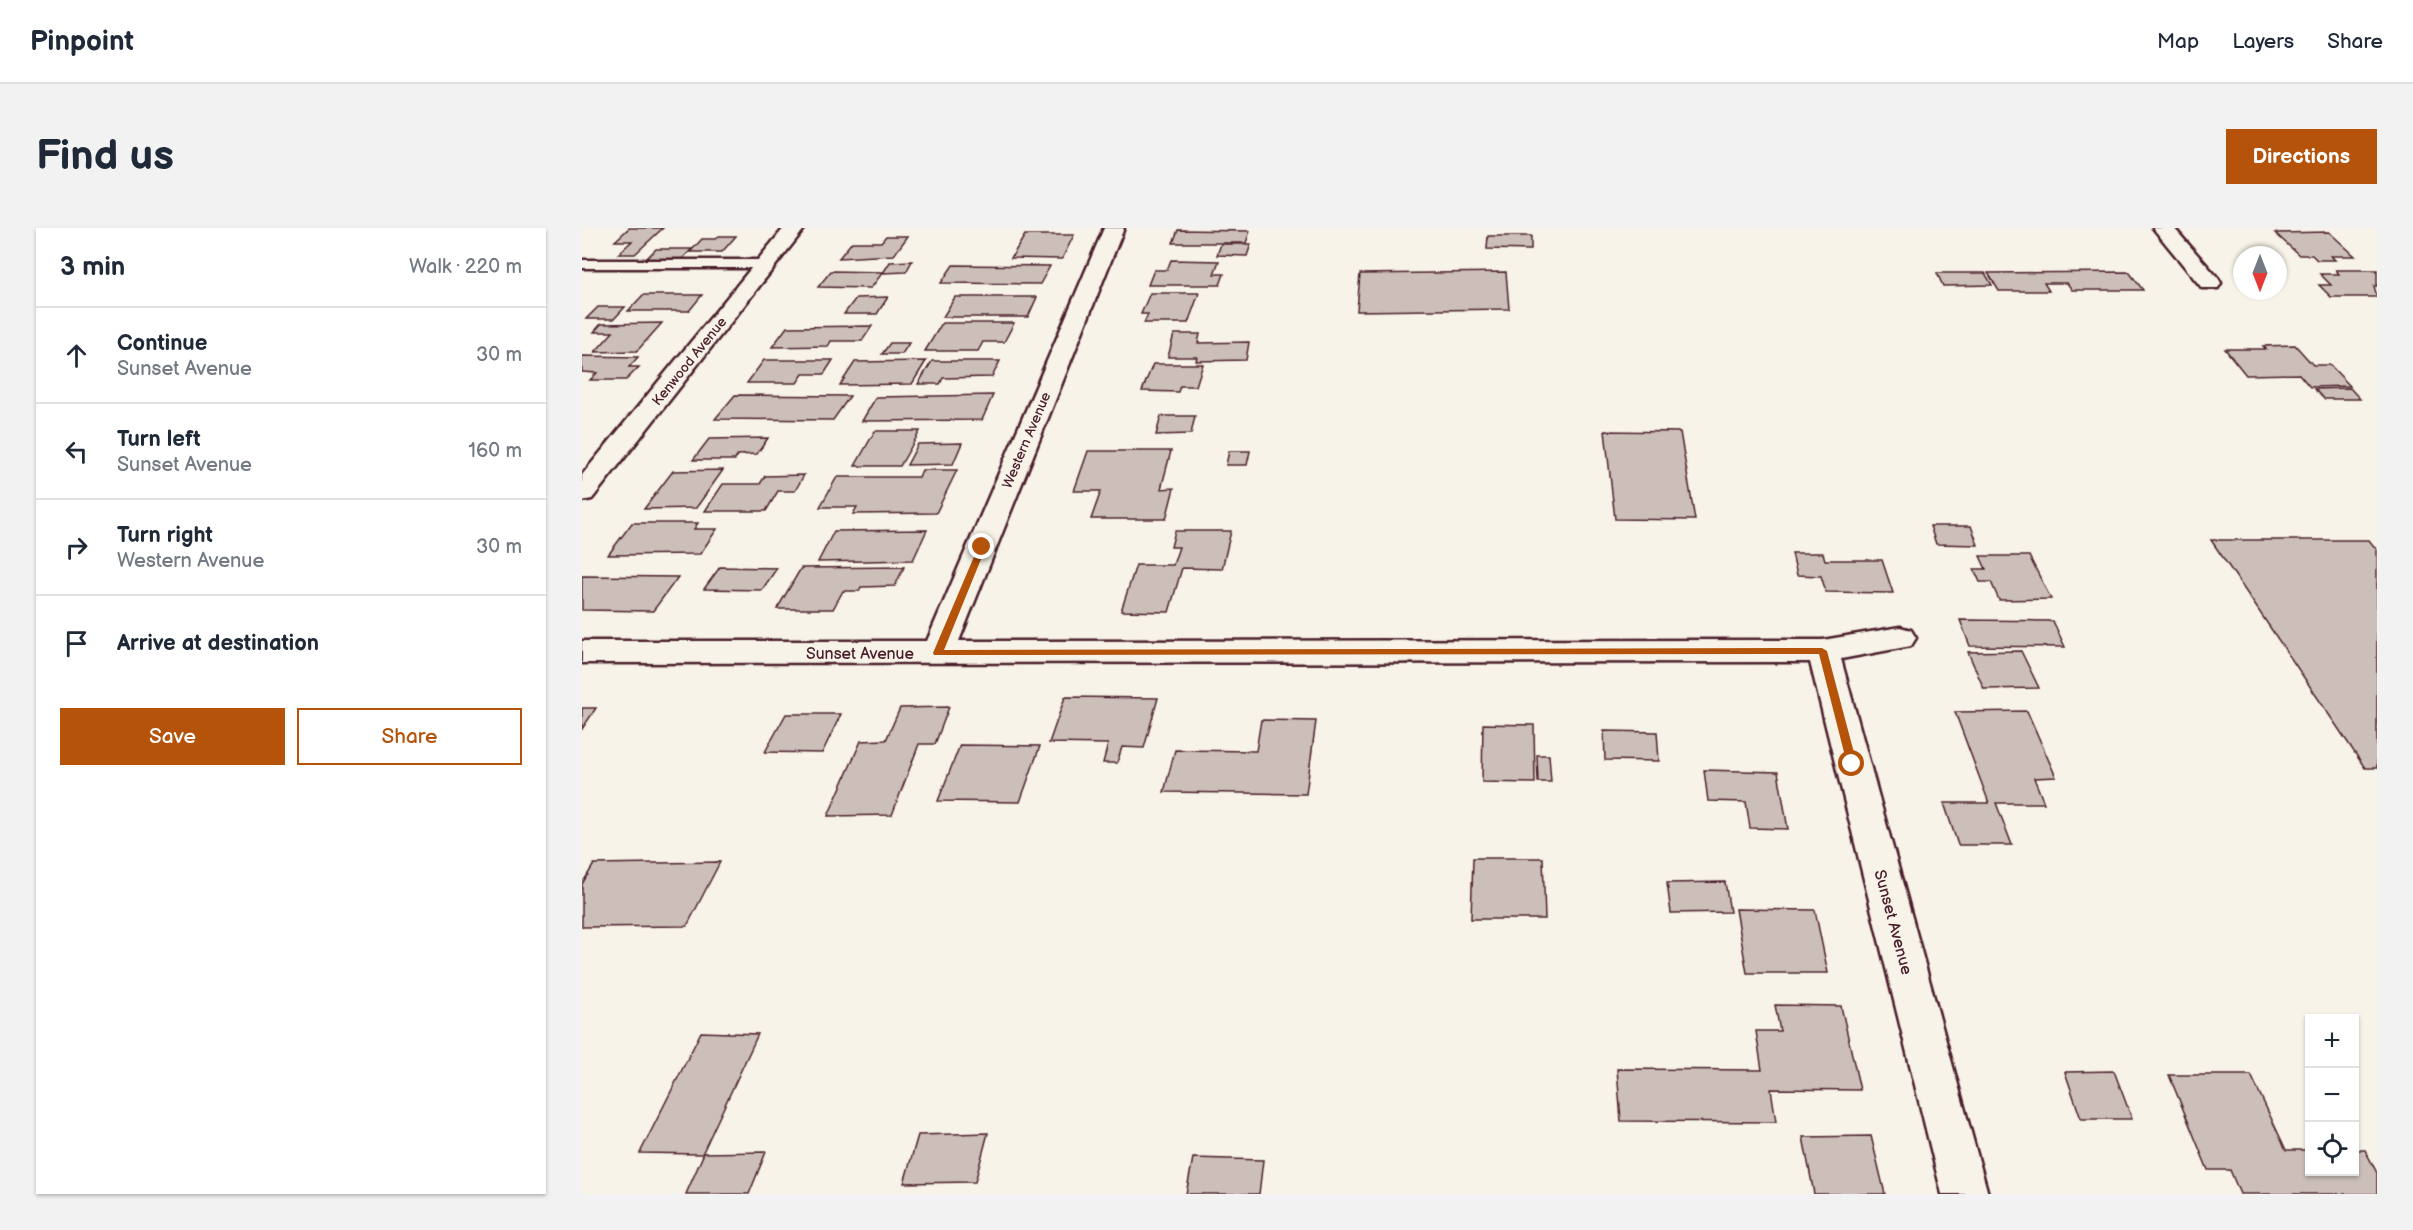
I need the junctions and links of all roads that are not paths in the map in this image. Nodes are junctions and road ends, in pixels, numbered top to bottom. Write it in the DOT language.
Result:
graph roads {
  1 [pos="795,228"];
  2 [pos="1114,228"];
  3 [pos="2163,228"];
  4 [pos="582,264"];
  5 [pos="766,264"];
  6 [pos="2210,283"];
  7 [pos="582,493"];
  8 [pos="1900,638"];
  9 [pos="1822,651"];
  10 [pos="582,652"];
  11 [pos="938,653"];
  12 [pos="1965,1194"];
  1 -- 5 [label="street, Kenwood Avenue"];
  2 -- 11 [label="street, Western Avenue"];
  3 -- 6 [label="street"];
  4 -- 5 [label="lane"];
  5 -- 7 [label="street, Kenwood Avenue"];
  8 -- 9 [label="street, Sunset Avenue"];
  9 -- 11 [label="street, Sunset Avenue"];
  9 -- 12 [label="street, Sunset Avenue"];
  10 -- 11 [label="street, Sunset Avenue"];
}
